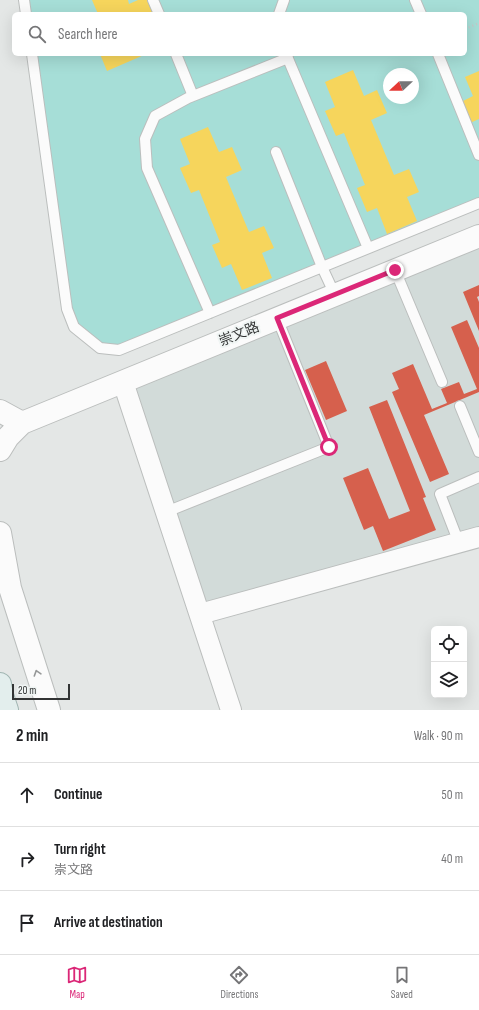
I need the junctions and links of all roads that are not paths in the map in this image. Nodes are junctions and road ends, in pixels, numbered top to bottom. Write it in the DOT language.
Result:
graph roads {
  1 [pos="24,0"];
  2 [pos="153,0"];
  3 [pos="284,0"];
  4 [pos="415,0"];
  5 [pos="26,12"];
  6 [pos="158,12"];
  7 [pos="281,12"];
  8 [pos="420,12"];
  9 [pos="32,56"];
  10 [pos="177,56"];
  11 [pos="287,56"];
  12 [pos="439,56"];
  13 [pos="193,96"];
  14 [pos="276,152"];
  15 [pos="479,155"];
  16 [pos="479,202"];
  17 [pos="479,236"];
  18 [pos="368,248"];
  19 [pos="322,267"];
  20 [pos="395,270"];
  21 [pos="335,295"];
  22 [pos="210,313"];
  23 [pos="277,318"];
  24 [pos="123,382"];
  25 [pos="442,382"];
  26 [pos="460,406"];
  27 [pos="0,411"];
  28 [pos="22,423"];
  29 [pos="0,450"];
  30 [pos="479,452"];
  31 [pos="479,477"];
  32 [pos="166,512"];
  33 [pos="0,533"];
  34 [pos="479,537"];
  35 [pos="459,543"];
  36 [pos="200,614"];
  37 [pos="0,684"];
  38 [pos="7,710"];
  39 [pos="49,710"];
  40 [pos="231,710"];
  1 -- 5 [label="lane"];
  2 -- 6 [label="lane"];
  3 -- 7 [label="lane"];
  4 -- 8 [label="lane"];
  9 -- 22 [label="lane"];
  10 -- 13 [label="lane"];
  11 -- 13 [label="lane"];
  11 -- 18 [label="lane"];
  12 -- 15 [label="lane"];
  13 -- 22 [label="lane"];
  14 -- 19 [label="lane"];
  16 -- 18 [label="lane"];
  17 -- 20 [label="street, 崇文路"];
  18 -- 19 [label="lane"];
  19 -- 21 [label="lane"];
  19 -- 22 [label="lane"];
  20 -- 21 [label="street, 崇文路"];
  20 -- 25 [label="lane"];
  21 -- 23 [label="street, 崇文路"];
  23 -- 24 [label="street, 崇文路"];
  23 -- 32 [label="lane"];
  24 -- 28 [label="street, 崇文路"];
  24 -- 32 [label="street"];
  26 -- 30 [label="lane"];
  27 -- 28 [label="street"];
  28 -- 29 [label="street"];
  31 -- 35 [label="lane"];
  32 -- 36 [label="street"];
  39 -- 33 [label="street, one-way"];
  34 -- 35 [label="street"];
  35 -- 36 [label="street"];
  36 -- 40 [label="street"];
  37 -- 38 [label="main road"];
}
